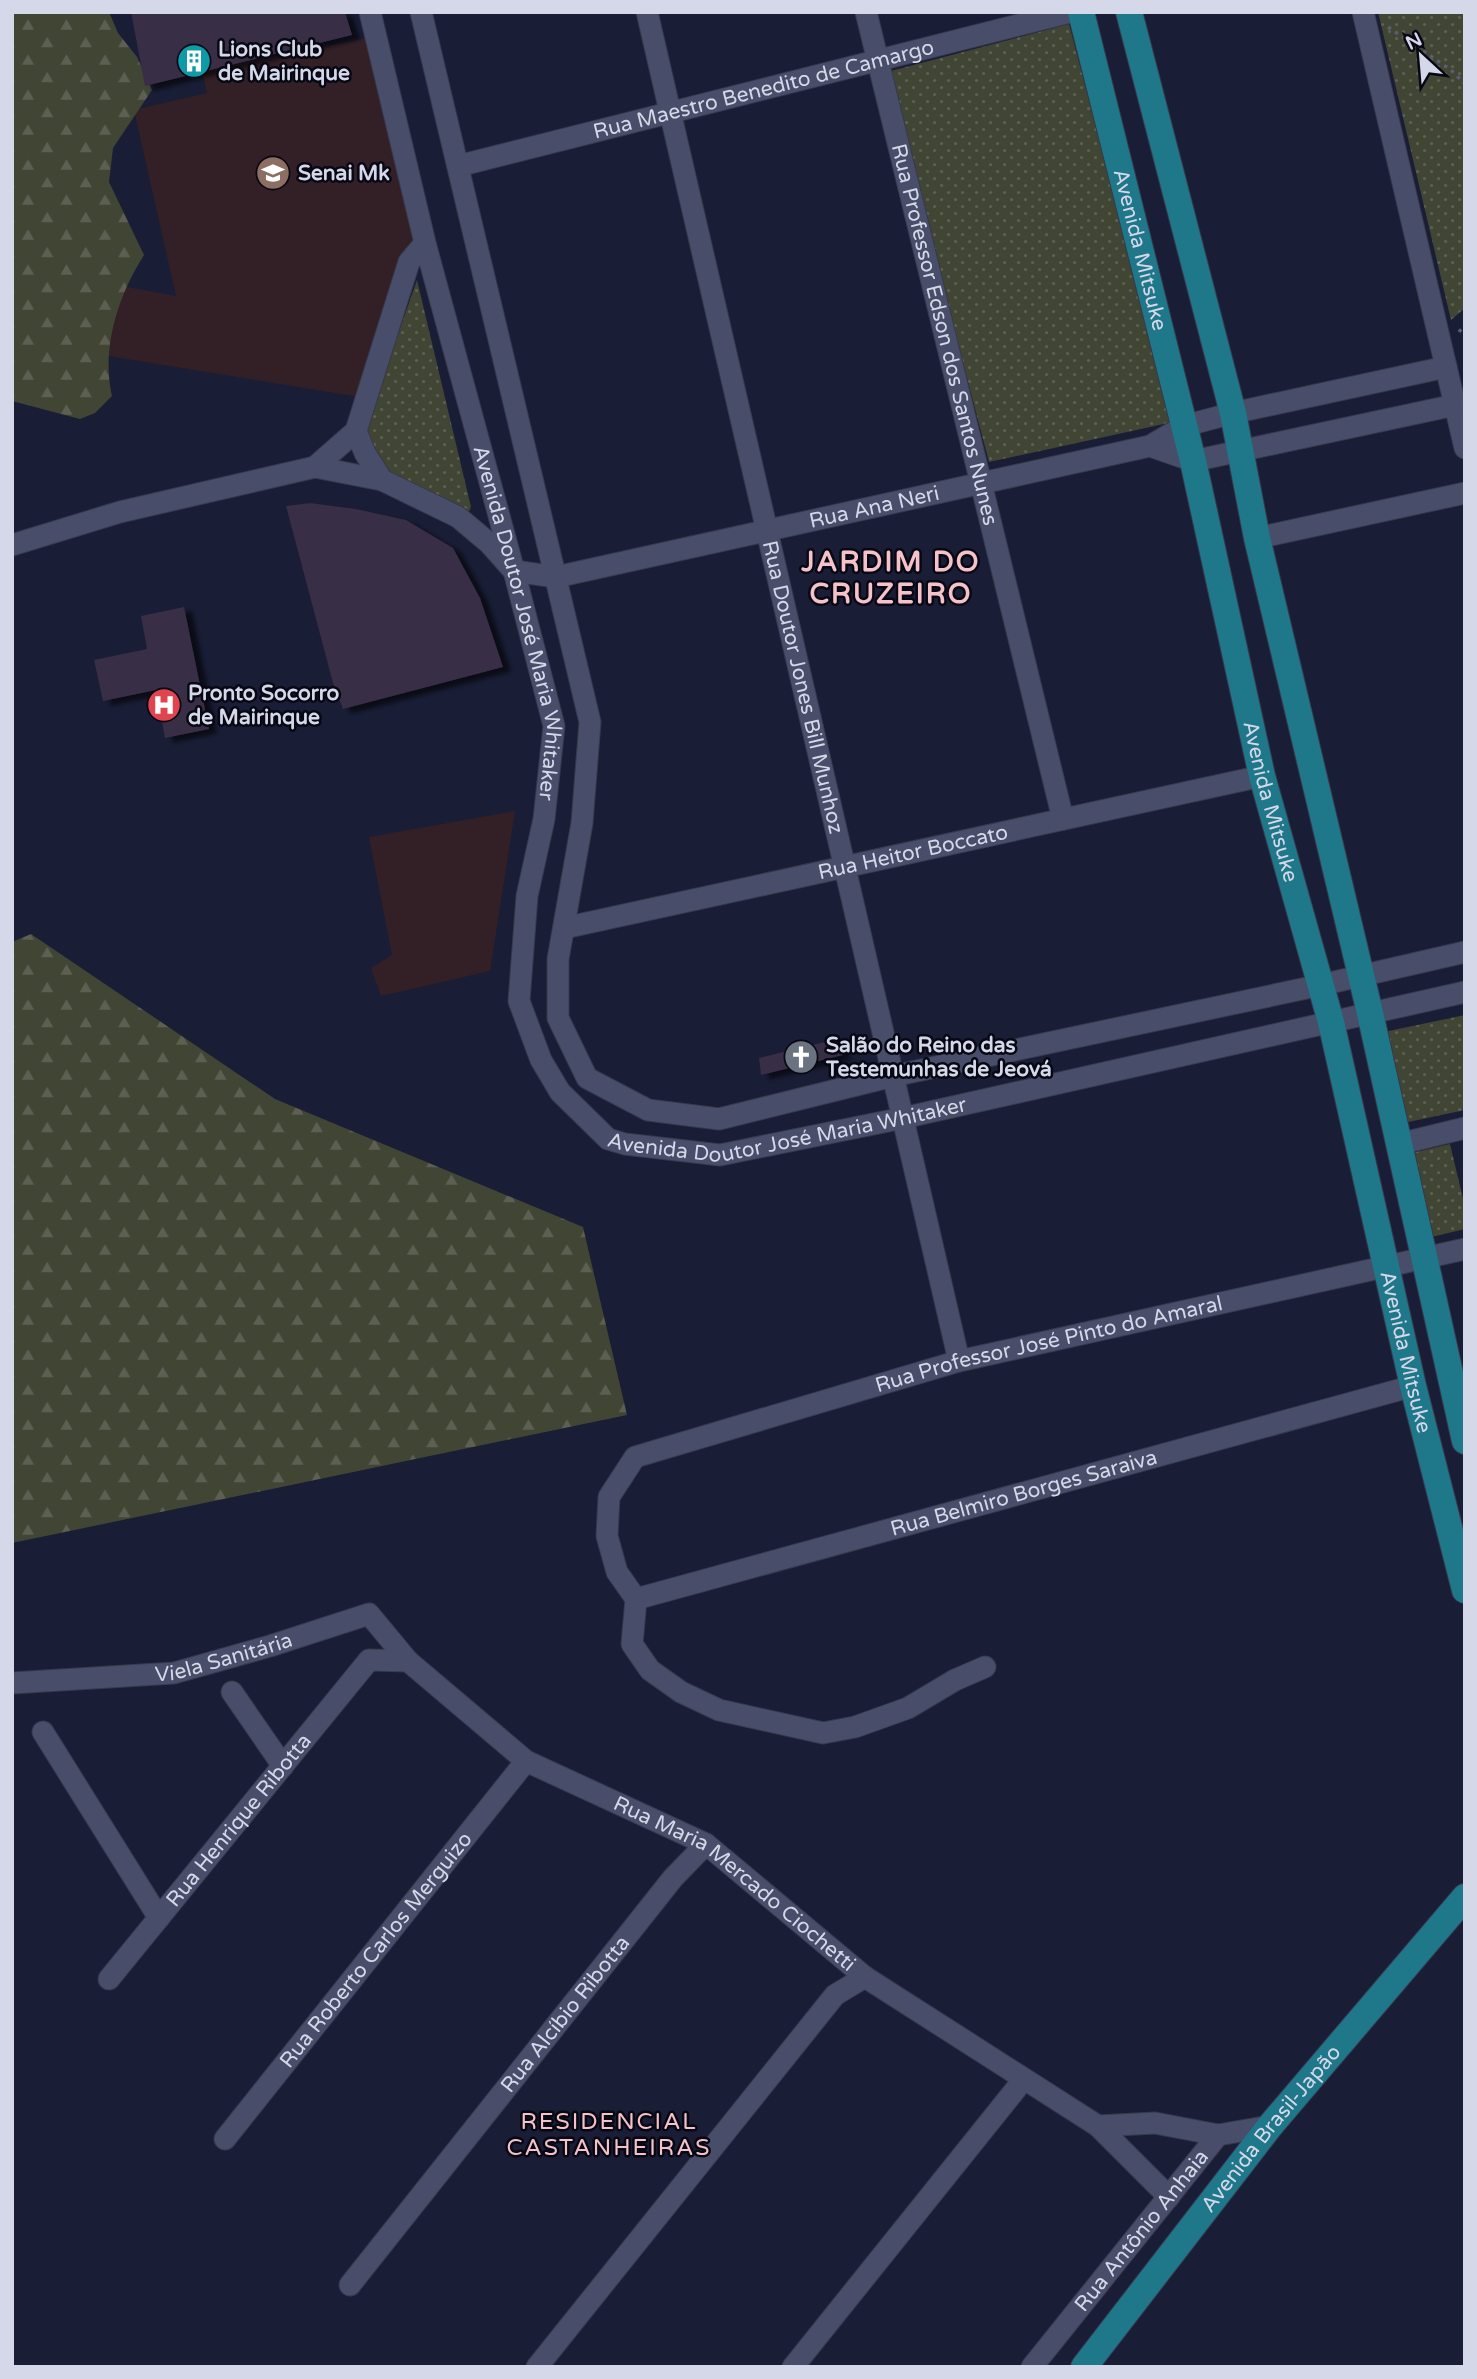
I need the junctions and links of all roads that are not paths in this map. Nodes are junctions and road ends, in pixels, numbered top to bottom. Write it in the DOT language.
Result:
graph roads {
  1 [pos="370,12"];
  2 [pos="421,12"];
  3 [pos="647,12"];
  4 [pos="866,12"];
  5 [pos="1070,12"];
  6 [pos="1081,12"];
  7 [pos="1129,12"];
  8 [pos="1363,12"];
  9 [pos="878,60"];
  10 [pos="670,113"];
  11 [pos="458,166"];
  12 [pos="425,243"];
  13 [pos="1446,367"];
  14 [pos="1455,405"];
  15 [pos="1233,412"];
  16 [pos="1184,426"];
  17 [pos="356,431"];
  18 [pos="1150,446"];
  19 [pos="1465,448"];
  20 [pos="1240,451"];
  21 [pos="1193,461"];
  22 [pos="315,467"];
  23 [pos="382,480"];
  24 [pos="981,482"];
  25 [pos="1465,493"];
  26 [pos="767,531"];
  27 [pos="1257,538"];
  28 [pos="12,545"];
  29 [pos="514,571"];
  30 [pos="556,577"];
  31 [pos="1262,776"];
  32 [pos="1063,819"];
  33 [pos="845,867"];
  34 [pos="564,928"];
  35 [pos="1465,952"];
  36 [pos="1361,975"];
  37 [pos="1321,985"];
  38 [pos="1465,992"];
  39 [pos="1370,1013"];
  40 [pos="1331,1022"];
  41 [pos="893,1076"];
  42 [pos="903,1118"];
  43 [pos="1465,1129"];
  44 [pos="1399,1144"];
  45 [pos="1465,1249"];
  46 [pos="1424,1259"];
  47 [pos="1386,1267"];
  48 [pos="1446,1357"];
  49 [pos="959,1361"];
  50 [pos="1411,1375"];
  51 [pos="1465,1441"];
  52 [pos="1465,1590"];
  53 [pos="636,1599"];
  54 [pos="408,1661"];
  55 [pos="985,1667"];
  56 [pos="12,1682"];
  57 [pos="232,1692"];
  58 [pos="43,1732"];
  59 [pos="526,1761"];
  60 [pos="283,1766"];
  61 [pos="706,1844"];
  62 [pos="1465,1898"];
  63 [pos="159,1918"];
  64 [pos="864,1977"];
  65 [pos="109,1979"];
  66 [pos="1024,2079"];
  67 [pos="1098,2126"];
  68 [pos="1270,2126"];
  69 [pos="1218,2136"];
  70 [pos="225,2139"];
  71 [pos="1169,2197"];
  72 [pos="350,2285"];
  73 [pos="537,2367"];
  74 [pos="793,2367"];
  75 [pos="1032,2367"];
  76 [pos="1084,2367"];
  1 -- 12 [label="street, Avenida Doutor José Maria Whitaker"];
  2 -- 11 [label="street, Avenida Doutor José Maria Whitaker"];
  3 -- 10 [label="street, Rua Doutor Jones Bill Munhoz"];
  4 -- 9 [label="street, Rua Professor Edson dos Santos Nunes"];
  5 -- 9 [label="street, Rua Maestro Benedito de Camargo"];
  6 -- 16 [label="main road, Avenida Mitsuke"];
  7 -- 15 [label="main road, Avenida Mitsuke"];
  8 -- 13 [label="street"];
  9 -- 10 [label="street, Rua Maestro Benedito de Camargo"];
  9 -- 24 [label="street, Rua Professor Edson dos Santos Nunes"];
  10 -- 11 [label="street, Rua Maestro Benedito de Camargo"];
  10 -- 26 [label="street, Rua Doutor Jones Bill Munhoz"];
  11 -- 30 [label="street, Avenida Doutor José Maria Whitaker"];
  12 -- 17 [label="street"];
  12 -- 29 [label="street, Avenida Doutor José Maria Whitaker"];
  13 -- 14 [label="street"];
  13 -- 15 [label="street, Rua Ana Neri"];
  14 -- 19 [label="street"];
  14 -- 20 [label="street"];
  15 -- 16 [label="street, Rua Ana Neri"];
  15 -- 20 [label="main road, Avenida Mitsuke"];
  16 -- 18 [label="street, Rua Ana Neri"];
  16 -- 21 [label="main road, Avenida Mitsuke"];
  17 -- 22 [label="street"];
  17 -- 23 [label="street"];
  18 -- 21 [label="street"];
  18 -- 24 [label="street, Rua Ana Neri"];
  20 -- 21 [label="street"];
  20 -- 27 [label="main road, Avenida Mitsuke"];
  21 -- 31 [label="main road, Avenida Mitsuke"];
  22 -- 23 [label="street"];
  22 -- 28 [label="street"];
  23 -- 29 [label="street"];
  24 -- 26 [label="street, Rua Ana Neri"];
  24 -- 32 [label="street, Rua Professor Edson dos Santos Nunes"];
  25 -- 27 [label="street"];
  26 -- 30 [label="street, Rua Ana Neri"];
  26 -- 33 [label="street, Rua Doutor Jones Bill Munhoz"];
  27 -- 36 [label="main road, Avenida Mitsuke"];
  29 -- 30 [label="street"];
  29 -- 42 [label="street, Avenida Doutor José Maria Whitaker"];
  30 -- 34 [label="street, Avenida Doutor José Maria Whitaker"];
  31 -- 32 [label="street, Rua Heitor Boccato"];
  31 -- 37 [label="main road, Avenida Mitsuke"];
  32 -- 33 [label="street, Rua Heitor Boccato"];
  33 -- 34 [label="street, Rua Heitor Boccato"];
  33 -- 41 [label="street, Rua Doutor Jones Bill Munhoz"];
  34 -- 41 [label="street, Avenida Doutor José Maria Whitaker"];
  35 -- 36 [label="street, Avenida Doutor José Maria Whitaker"];
  36 -- 37 [label="street, Avenida Doutor José Maria Whitaker"];
  36 -- 39 [label="main road, Avenida Mitsuke"];
  37 -- 40 [label="main road, Avenida Mitsuke"];
  37 -- 41 [label="street, Avenida Doutor José Maria Whitaker"];
  38 -- 39 [label="street, Avenida Doutor José Maria Whitaker"];
  39 -- 40 [label="street, Avenida Doutor José Maria Whitaker"];
  39 -- 44 [label="main road, Avenida Mitsuke"];
  40 -- 42 [label="street, Avenida Doutor José Maria Whitaker"];
  40 -- 47 [label="main road, Avenida Mitsuke"];
  41 -- 42 [label="street, Rua Doutor Jones Bill Munhoz"];
  42 -- 49 [label="street, Rua Doutor Jones Bill Munhoz"];
  43 -- 44 [label="street"];
  44 -- 46 [label="main road, Avenida Mitsuke"];
  45 -- 46 [label="street, Rua Professor José Pinto do Amaral"];
  46 -- 47 [label="street, Rua Professor José Pinto do Amaral"];
  46 -- 48 [label="main road, Avenida Mitsuke"];
  47 -- 49 [label="street, Rua Professor José Pinto do Amaral"];
  47 -- 50 [label="main road, Avenida Mitsuke"];
  48 -- 50 [label="main road"];
  48 -- 51 [label="main road, Avenida Mitsuke"];
  49 -- 53 [label="street, Rua Professor José Pinto do Amaral"];
  50 -- 52 [label="main road, Avenida Mitsuke"];
  50 -- 53 [label="street, Rua Belmiro Borges Saraiva"];
  53 -- 55 [label="street"];
  54 -- 56 [label="street, Viela Sanitária"];
  54 -- 59 [label="street, Rua Maria Mercado Ciochetti"];
  54 -- 60 [label="street, Rua Henrique Ribotta"];
  57 -- 60 [label="street"];
  58 -- 63 [label="street"];
  59 -- 61 [label="street, Rua Maria Mercado Ciochetti"];
  59 -- 70 [label="street, Rua Roberto Carlos Merguizo"];
  60 -- 63 [label="street, Rua Henrique Ribotta"];
  61 -- 64 [label="street, Rua Maria Mercado Ciochetti"];
  61 -- 72 [label="street, Rua Alcíbio Ribotta"];
  62 -- 68 [label="main road, Avenida Brasil-Japão"];
  63 -- 65 [label="street, Rua Henrique Ribotta"];
  64 -- 66 [label="street, Rua Maria Mercado Ciochetti"];
  64 -- 73 [label="street"];
  66 -- 67 [label="street, Rua Maria Mercado Ciochetti"];
  66 -- 74 [label="street"];
  67 -- 69 [label="street"];
  67 -- 71 [label="street, Rua Maria Mercado Ciochetti"];
  68 -- 69 [label="street, Rua Antônio Anhaia"];
  68 -- 76 [label="main road, Avenida Brasil-Japão"];
  69 -- 71 [label="street, Rua Antônio Anhaia"];
  71 -- 75 [label="street, Rua Antônio Anhaia"];
}
